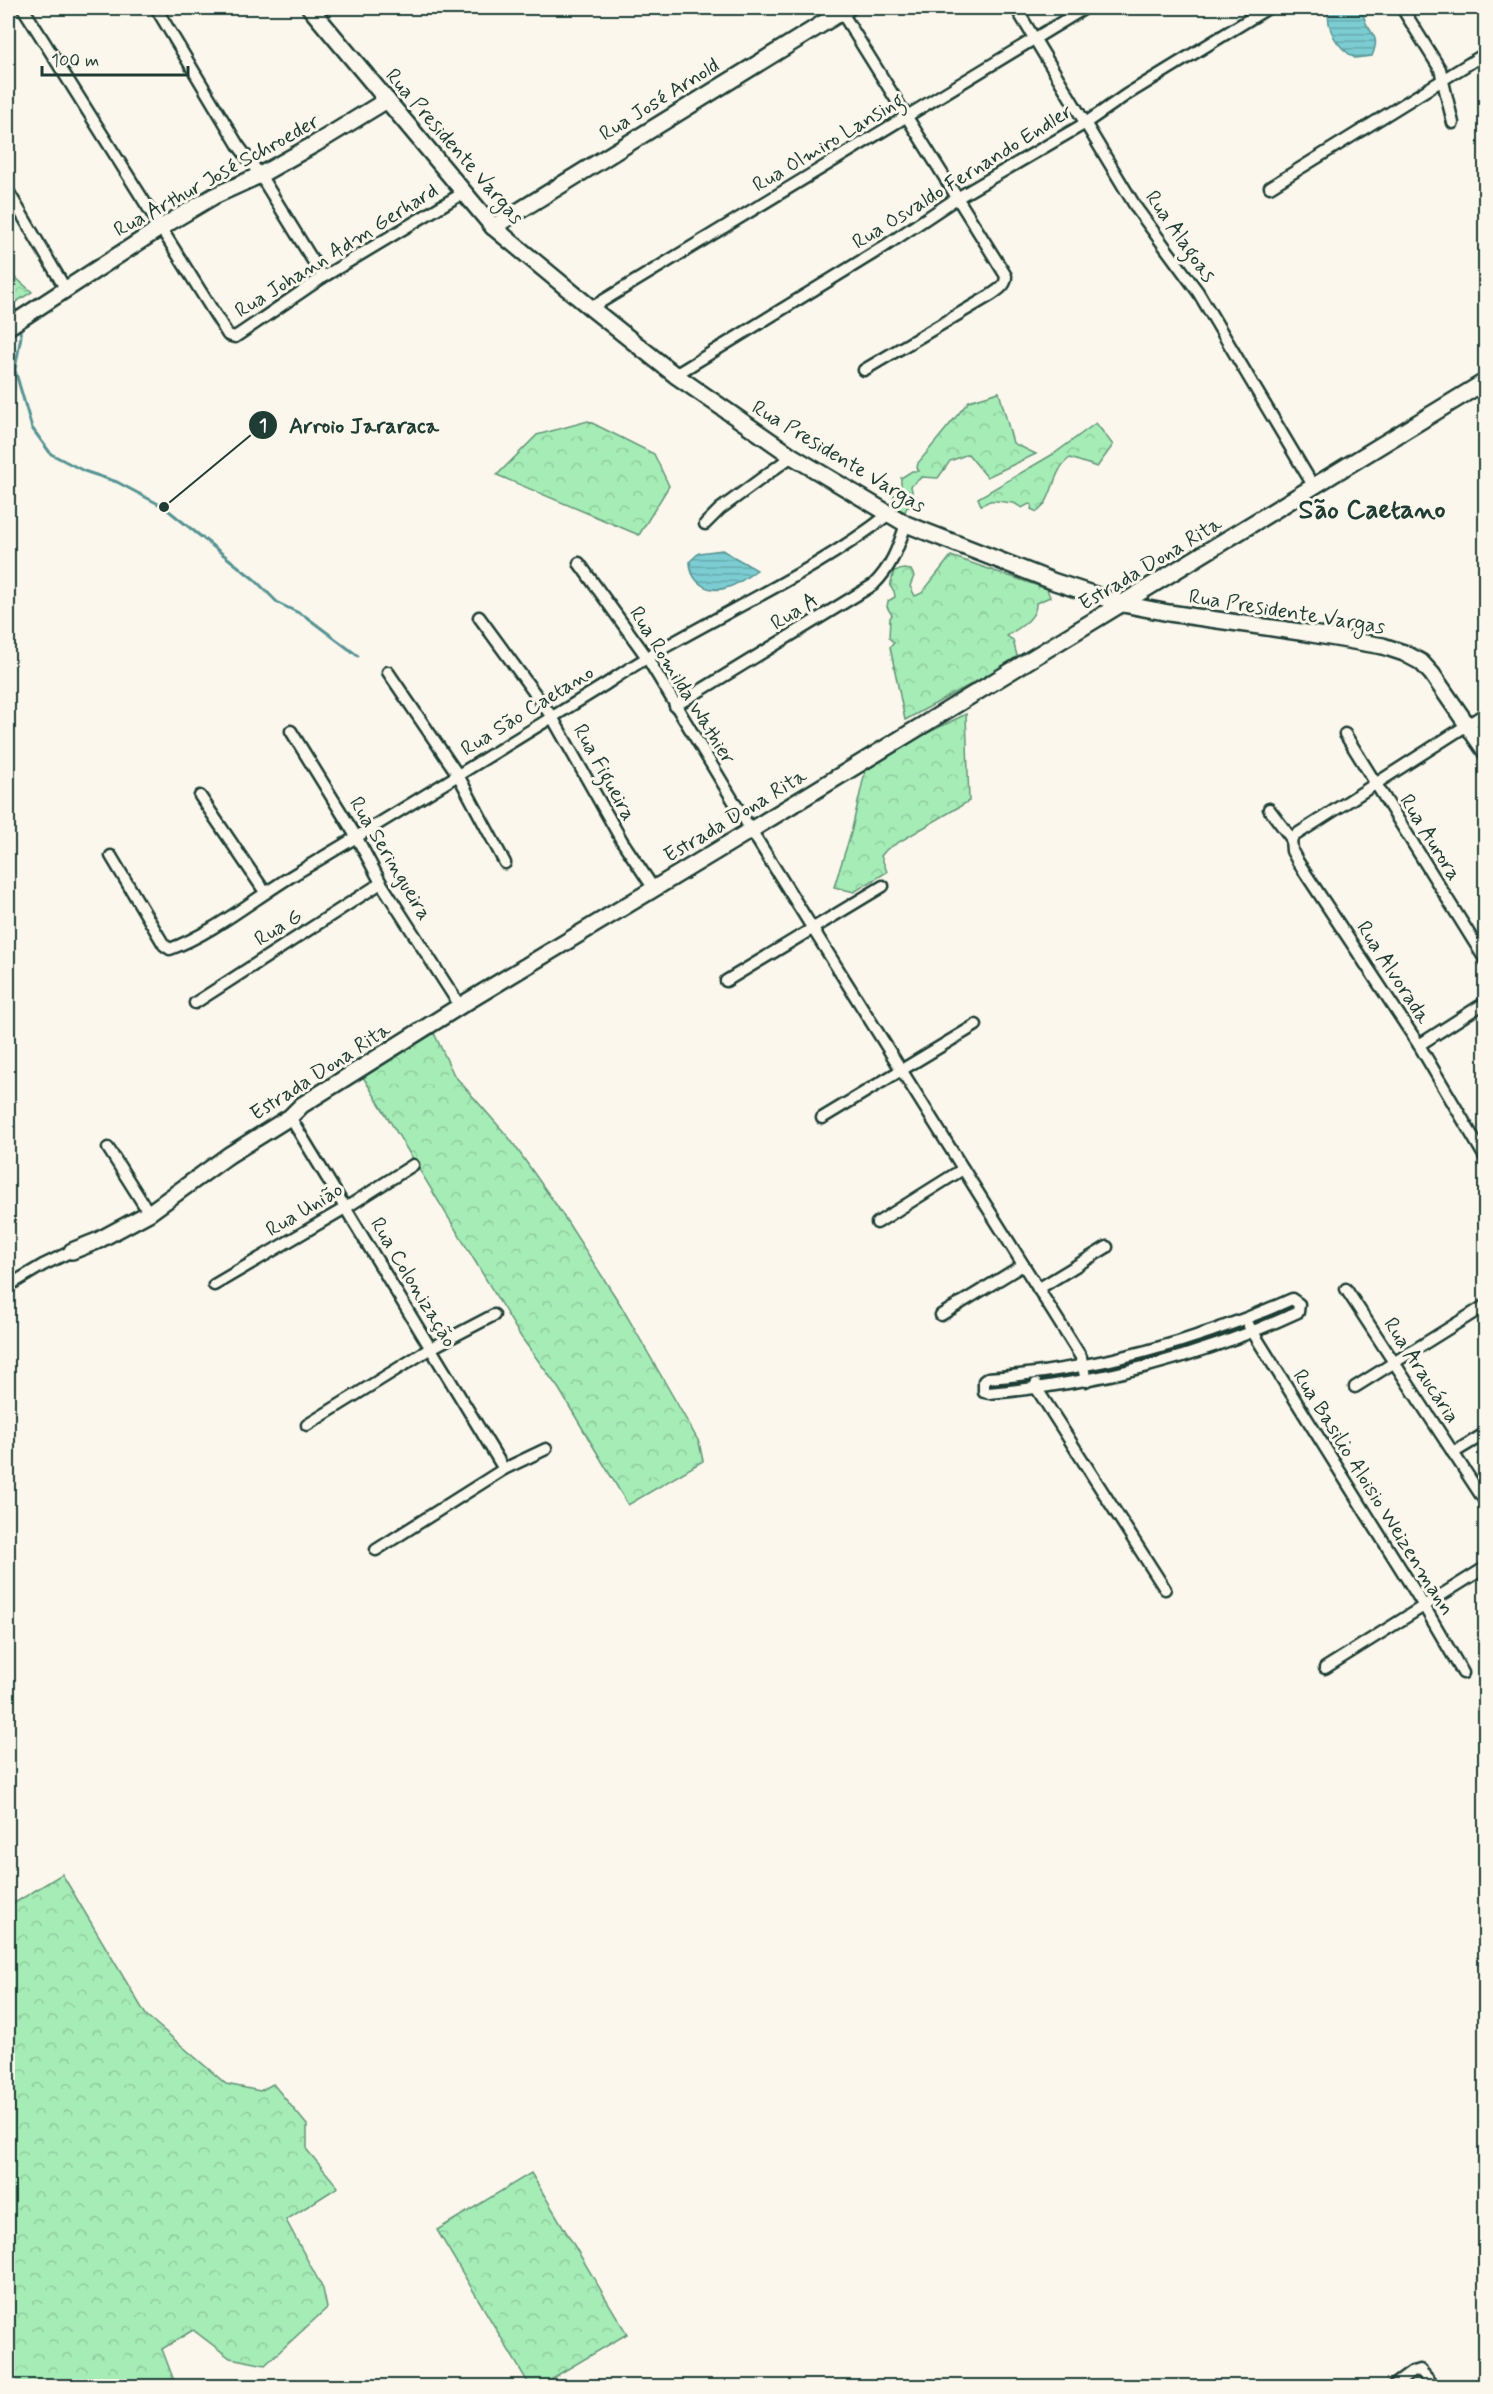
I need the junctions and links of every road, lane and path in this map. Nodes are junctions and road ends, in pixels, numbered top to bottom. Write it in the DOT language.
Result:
graph roads {
  1 [pos="23,8"];
  2 [pos="156,8"];
  3 [pos="310,8"];
  4 [pos="1016,8"];
  5 [pos="1085,8"];
  6 [pos="1268,8"];
  7 [pos="1402,8"];
  8 [pos="843,9"];
  9 [pos="1035,39"];
  10 [pos="1485,53"];
  11 [pos="1443,79"];
  12 [pos="387,100"];
  13 [pos="908,117"];
  14 [pos="1453,123"];
  15 [pos="1084,124"];
  16 [pos="260,175"];
  17 [pos="1270,187"];
  18 [pos="8,191"];
  19 [pos="463,194"];
  20 [pos="957,198"];
  21 [pos="493,227"];
  22 [pos="160,228"];
  23 [pos="323,277"];
  24 [pos="65,288"];
  25 [pos="591,308"];
  26 [pos="8,327"];
  27 [pos="864,370"];
  28 [pos="675,375"];
  29 [pos="1485,381"];
  30 [pos="792,456"];
  31 [pos="1314,487"];
  32 [pos="889,514"];
  33 [pos="705,524"];
  34 [pos="906,524"];
  35 [pos="579,563"];
  36 [pos="1123,604"];
  37 [pos="479,617"];
  38 [pos="646,656"];
  39 [pos="388,672"];
  40 [pos="675,706"];
  41 [pos="1485,713"];
  42 [pos="552,717"];
  43 [pos="1468,724"];
  44 [pos="291,731"];
  45 [pos="1344,734"];
  46 [pos="1485,752"];
  47 [pos="458,775"];
  48 [pos="1374,783"];
  49 [pos="200,796"];
  50 [pos="1269,809"];
  51 [pos="751,830"];
  52 [pos="357,838"];
  53 [pos="1291,838"];
  54 [pos="111,856"];
  55 [pos="505,863"];
  56 [pos="381,883"];
  57 [pos="883,886"];
  58 [pos="654,889"];
  59 [pos="265,892"];
  60 [pos="812,928"];
  61 [pos="1485,961"];
  62 [pos="726,981"];
  63 [pos="1485,1002"];
  64 [pos="195,1004"];
  65 [pos="460,1006"];
  66 [pos="976,1025"];
  67 [pos="1419,1045"];
  68 [pos="901,1070"];
  69 [pos="290,1117"];
  70 [pos="822,1118"];
  71 [pos="108,1148"];
  72 [pos="1485,1159"];
  73 [pos="413,1165"];
  74 [pos="963,1168"];
  75 [pos="347,1207"];
  76 [pos="149,1213"];
  77 [pos="876,1223"];
  78 [pos="1107,1248"];
  79 [pos="72,1251"];
  80 [pos="1023,1265"];
  81 [pos="214,1285"];
  82 [pos="8,1286"];
  83 [pos="1038,1289"];
  84 [pos="1346,1289"];
  85 [pos="1485,1305"];
  86 [pos="494,1315"];
  87 [pos="941,1315"];
  88 [pos="1247,1319"];
  89 [pos="1252,1332"];
  90 [pos="431,1348"];
  91 [pos="1393,1363"];
  92 [pos="1083,1367"];
  93 [pos="1034,1374"];
  94 [pos="1086,1381"];
  95 [pos="1355,1387"];
  96 [pos="1037,1389"];
  97 [pos="307,1425"];
  98 [pos="1485,1433"];
  99 [pos="546,1449"];
  100 [pos="1453,1453"];
  101 [pos="504,1469"];
  102 [pos="1485,1503"];
  103 [pos="376,1550"];
  104 [pos="1485,1567"];
  105 [pos="1165,1589"];
  106 [pos="1424,1606"];
  107 [pos="1325,1668"];
  108 [pos="1462,1673"];
  109 [pos="1394,2386"];
  110 [pos="1434,2386"];
  1 -- 22 [label="street"];
  2 -- 16 [label="street"];
  3 -- 12 [label="street, Rua Presidente Vargas"];
  4 -- 9 [label="street, Rua Alagoas"];
  5 -- 9 [label="street, Rua Olmiro Lansing"];
  6 -- 15 [label="street, Rua Osvaldo Fernando Endler"];
  7 -- 11 [label="street"];
  8 -- 13 [label="street"];
  8 -- 21 [label="street, Rua José Arnold"];
  9 -- 13 [label="street, Rua Olmiro Lansing"];
  9 -- 15 [label="street, Rua Alagoas"];
  10 -- 11 [label="street"];
  11 -- 14 [label="street"];
  11 -- 17 [label="street"];
  12 -- 16 [label="street, Rua Arthur José Schroeder"];
  12 -- 19 [label="street, Rua Presidente Vargas"];
  13 -- 20 [label="street"];
  13 -- 25 [label="street, Rua Olmiro Lansing"];
  15 -- 20 [label="street, Rua Osvaldo Fernando Endler"];
  15 -- 31 [label="street, Rua Alagoas"];
  16 -- 22 [label="street, Rua Arthur José Schroeder"];
  16 -- 23 [label="street"];
  18 -- 24 [label="street"];
  19 -- 21 [label="street, Rua Presidente Vargas"];
  19 -- 23 [label="street, Rua Johann Adm Gerhard"];
  20 -- 27 [label="street"];
  20 -- 28 [label="street, Rua Osvaldo Fernando Endler"];
  21 -- 25 [label="street, Rua Presidente Vargas"];
  22 -- 23 [label="street, Rua Johann Adm Gerhard"];
  22 -- 24 [label="street, Rua Arthur José Schroeder"];
  24 -- 26 [label="street, Rua Arthur José Schroeder"];
  25 -- 28 [label="street, Rua Presidente Vargas"];
  28 -- 30 [label="street, Rua Presidente Vargas"];
  29 -- 31 [label="street, Estrada Dona Rita"];
  30 -- 32 [label="street, Rua Presidente Vargas"];
  30 -- 33 [label="street"];
  31 -- 36 [label="street, Estrada Dona Rita"];
  32 -- 34 [label="street, Rua Presidente Vargas"];
  32 -- 38 [label="street, Rua São Caetano"];
  34 -- 36 [label="street, Rua Presidente Vargas"];
  34 -- 40 [label="street, Rua A"];
  35 -- 38 [label="street, Rua Romilda Wathier"];
  36 -- 43 [label="street, Rua Presidente Vargas"];
  36 -- 51 [label="street, Estrada Dona Rita"];
  37 -- 42 [label="street, Rua Figueira"];
  38 -- 40 [label="street, Rua Romilda Wathier"];
  38 -- 42 [label="street, Rua São Caetano"];
  39 -- 47 [label="street"];
  40 -- 51 [label="street, Rua Romilda Wathier"];
  41 -- 43 [label="street"];
  42 -- 47 [label="street, Rua São Caetano"];
  42 -- 58 [label="street, Rua Figueira"];
  43 -- 46 [label="street, Rua Presidente Vargas"];
  43 -- 48 [label="street"];
  44 -- 52 [label="street, Rua Seringueira"];
  45 -- 48 [label="street, Rua Aurora"];
  47 -- 52 [label="street, Rua São Caetano"];
  47 -- 55 [label="street"];
  48 -- 53 [label="street"];
  48 -- 61 [label="street, Rua Aurora"];
  49 -- 59 [label="street"];
  50 -- 53 [label="street, Rua Alvorada"];
  51 -- 58 [label="street, Estrada Dona Rita"];
  51 -- 60 [label="street, Rua Romilda Wathier"];
  52 -- 56 [label="street, Rua Seringueira"];
  52 -- 59 [label="street, Rua São Caetano"];
  53 -- 67 [label="street, Rua Alvorada"];
  54 -- 59 [label="street, Rua São Caetano"];
  56 -- 64 [label="street, Rua G"];
  56 -- 65 [label="street, Rua Seringueira"];
  57 -- 60 [label="street"];
  58 -- 65 [label="street, Estrada Dona Rita"];
  60 -- 62 [label="street"];
  60 -- 68 [label="street, Rua Romilda Wathier"];
  63 -- 67 [label="street"];
  65 -- 69 [label="street, Estrada Dona Rita"];
  66 -- 68 [label="street"];
  67 -- 72 [label="street, Rua Alvorada"];
  68 -- 70 [label="street"];
  68 -- 74 [label="street, Rua Romilda Wathier"];
  69 -- 75 [label="street, Rua Colonização"];
  69 -- 76 [label="street, Estrada Dona Rita"];
  71 -- 76 [label="street"];
  73 -- 75 [label="street, Rua União"];
  74 -- 77 [label="street"];
  74 -- 80 [label="street, Rua Romilda Wathier"];
  75 -- 81 [label="street, Rua União"];
  75 -- 90 [label="street, Rua Colonização"];
  76 -- 79 [label="street, Estrada Dona Rita"];
  78 -- 83 [label="street"];
  79 -- 82 [label="street, Estrada Dona Rita"];
  80 -- 83 [label="street, Rua Romilda Wathier"];
  80 -- 87 [label="street"];
  83 -- 92 [label="street, Rua Romilda Wathier"];
  84 -- 91 [label="street, Rua Araucária"];
  85 -- 91 [label="street"];
  86 -- 90 [label="street"];
  88 -- 89 [label="street, Rua Basilio Aloisio Weizenmann"];
  88 -- 89 [label="street"];
  88 -- 92 [label="street"];
  89 -- 94 [label="street"];
  89 -- 106 [label="street, Rua Basilio Aloisio Weizenmann"];
  90 -- 97 [label="street"];
  90 -- 101 [label="street, Rua Colonização"];
  91 -- 95 [label="street"];
  91 -- 100 [label="street, Rua Araucária"];
  92 -- 93 [label="street"];
  92 -- 94 [label="street, Rua Romilda Wathier"];
  93 -- 96 [label="street"];
  93 -- 96 [label="street"];
  94 -- 96 [label="street"];
  96 -- 105 [label="street"];
  98 -- 100 [label="street"];
  99 -- 101 [label="street"];
  100 -- 102 [label="street, Rua Araucária"];
  101 -- 103 [label="street"];
  104 -- 106 [label="street"];
  106 -- 107 [label="street"];
  106 -- 108 [label="street, Rua Basilio Aloisio Weizenmann"];
  109 -- 110 [label="street"];
}
